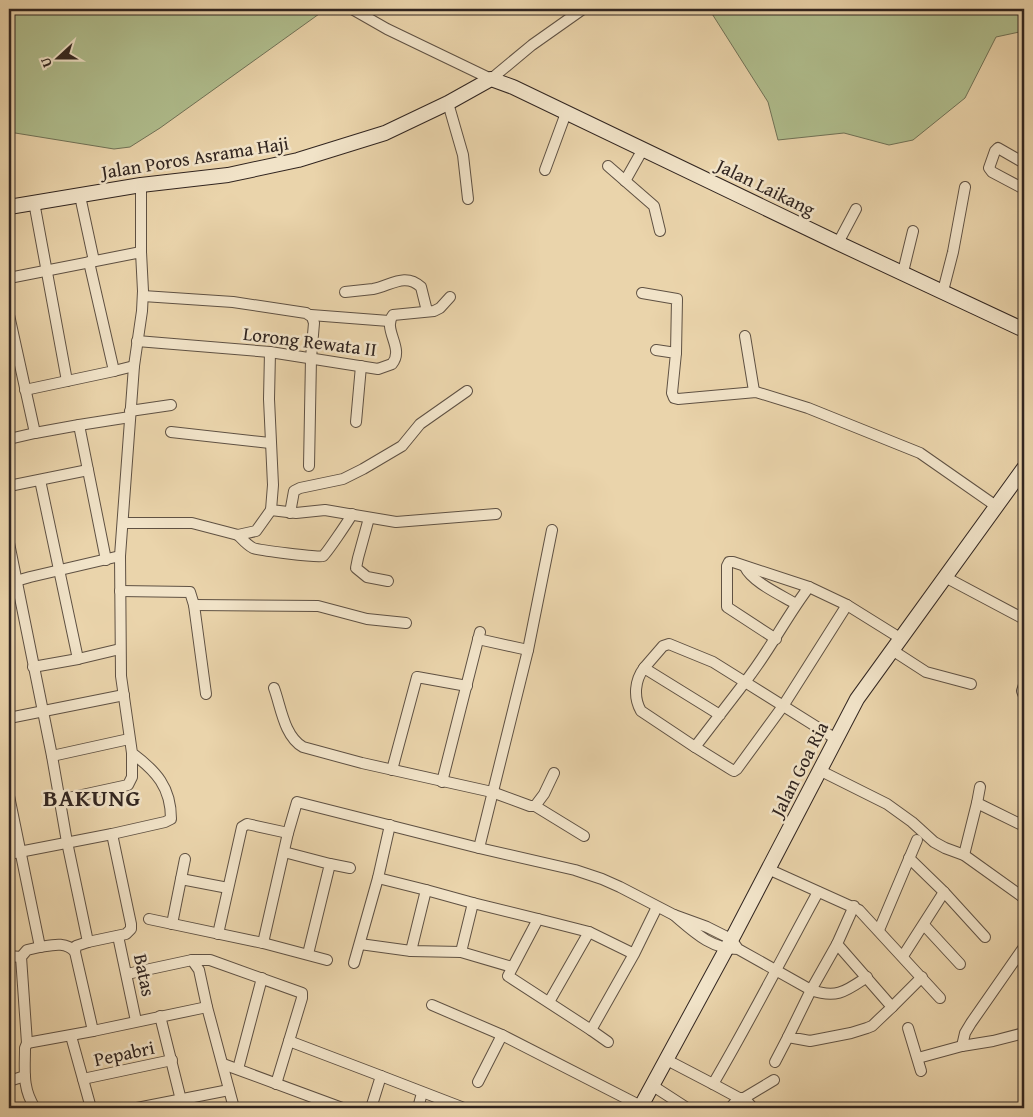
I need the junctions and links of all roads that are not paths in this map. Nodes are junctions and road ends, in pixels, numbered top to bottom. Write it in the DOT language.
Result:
graph roads {
  1 [pos="352,9"];
  2 [pos="582,9"];
  3 [pos="491,79"];
  4 [pos="448,103"];
  5 [pos="566,113"];
  6 [pos="643,149"];
  7 [pos="1024,163"];
  8 [pos="608,166"];
  9 [pos="545,170"];
  10 [pos="625,180"];
  11 [pos="141,185"];
  12 [pos="965,187"];
  13 [pos="1024,189"];
  14 [pos="80,196"];
  15 [pos="468,199"];
  16 [pos="34,202"];
  17 [pos="9,207"];
  18 [pos="856,209"];
  19 [pos="660,231"];
  20 [pos="913,231"];
  21 [pos="838,243"];
  22 [pos="141,252"];
  23 [pos="92,261"];
  24 [pos="46,270"];
  25 [pos="903,272"];
  26 [pos="9,278"];
  27 [pos="943,291"];
  28 [pos="345,292"];
  29 [pos="642,294"];
  30 [pos="143,296"];
  31 [pos="450,297"];
  32 [pos="427,311"];
  33 [pos="9,315"];
  34 [pos="311,315"];
  35 [pos="389,321"];
  36 [pos="1024,328"];
  37 [pos="745,336"];
  38 [pos="137,341"];
  39 [pos="12,345"];
  40 [pos="656,350"];
  41 [pos="270,352"];
  42 [pos="676,353"];
  43 [pos="311,358"];
  44 [pos="134,366"];
  45 [pos="361,366"];
  46 [pos="114,370"];
  47 [pos="67,381"];
  48 [pos="26,390"];
  49 [pos="467,391"];
  50 [pos="754,391"];
  51 [pos="171,405"];
  52 [pos="130,414"];
  53 [pos="356,422"];
  54 [pos="80,425"];
  55 [pos="171,432"];
  56 [pos="35,433"];
  57 [pos="9,439"];
  58 [pos="270,443"];
  59 [pos="309,466"];
  60 [pos="1024,468"];
  61 [pos="88,470"];
  62 [pos="40,480"];
  63 [pos="9,486"];
  64 [pos="996,506"];
  65 [pos="271,510"];
  66 [pos="290,513"];
  67 [pos="352,514"];
  68 [pos="496,514"];
  69 [pos="369,518"];
  70 [pos="124,523"];
  71 [pos="552,530"];
  72 [pos="238,535"];
  73 [pos="9,543"];
  74 [pos="120,556"];
  75 [pos="106,560"];
  76 [pos="744,566"];
  77 [pos="59,570"];
  78 [pos="945,577"];
  79 [pos="388,581"];
  80 [pos="13,583"];
  81 [pos="809,587"];
  82 [pos="120,591"];
  83 [pos="194,604"];
  84 [pos="796,604"];
  85 [pos="847,605"];
  86 [pos="1024,619"];
  87 [pos="406,623"];
  88 [pos="776,638"];
  89 [pos="896,644"];
  90 [pos="120,650"];
  91 [pos="528,650"];
  92 [pos="78,659"];
  93 [pos="33,667"];
  94 [pos="644,668"];
  95 [pos="745,682"];
  96 [pos="971,684"];
  97 [pos="1024,685"];
  98 [pos="467,686"];
  99 [pos="274,688"];
  100 [pos="206,694"];
  101 [pos="124,695"];
  102 [pos="1024,696"];
  103 [pos="783,706"];
  104 [pos="43,712"];
  105 [pos="720,715"];
  106 [pos="9,718"];
  107 [pos="129,739"];
  108 [pos="836,739"];
  109 [pos="696,747"];
  110 [pos="132,753"];
  111 [pos="52,756"];
  112 [pos="392,770"];
  113 [pos="819,770"];
  114 [pos="554,773"];
  115 [pos="442,782"];
  116 [pos="980,787"];
  117 [pos="492,792"];
  118 [pos="9,800"];
  119 [pos="59,800"];
  120 [pos="977,803"];
  121 [pos="535,806"];
  122 [pos="390,825"];
  123 [pos="1024,826"];
  124 [pos="288,833"];
  125 [pos="112,834"];
  126 [pos="584,836"];
  127 [pos="917,840"];
  128 [pos="67,842"];
  129 [pos="479,848"];
  130 [pos="20,852"];
  131 [pos="284,852"];
  132 [pos="9,854"];
  133 [pos="964,855"];
  134 [pos="909,858"];
  135 [pos="185,860"];
  136 [pos="330,864"];
  137 [pos="350,868"];
  138 [pos="768,869"];
  139 [pos="378,878"];
  140 [pos="181,879"];
  141 [pos="228,888"];
  142 [pos="426,890"];
  143 [pos="818,892"];
  144 [pos="944,892"];
  145 [pos="1024,898"];
  146 [pos="473,903"];
  147 [pos="854,906"];
  148 [pos="657,907"];
  149 [pos="149,919"];
  150 [pos="538,919"];
  151 [pos="172,924"];
  152 [pos="924,925"];
  153 [pos="879,930"];
  154 [pos="589,932"];
  155 [pos="218,934"];
  156 [pos="118,936"];
  157 [pos="985,936"];
  158 [pos="88,942"];
  159 [pos="263,943"];
  160 [pos="360,944"];
  161 [pos="837,944"];
  162 [pos="732,945"];
  163 [pos="40,947"];
  164 [pos="1024,947"];
  165 [pos="411,950"];
  166 [pos="75,952"];
  167 [pos="461,952"];
  168 [pos="308,954"];
  169 [pos="634,954"];
  170 [pos="9,956"];
  171 [pos="904,956"];
  172 [pos="21,957"];
  173 [pos="192,960"];
  174 [pos="327,960"];
  175 [pos="354,963"];
  176 [pos="960,964"];
  177 [pos="512,967"];
  178 [pos="775,970"];
  179 [pos="127,974"];
  180 [pos="867,977"];
  181 [pos="922,977"];
  182 [pos="262,978"];
  183 [pos="811,990"];
  184 [pos="940,998"];
  185 [pos="549,1002"];
  186 [pos="432,1005"];
  187 [pos="208,1007"];
  188 [pos="892,1007"];
  189 [pos="160,1016"];
  190 [pos="136,1021"];
  191 [pos="908,1028"];
  192 [pos="591,1030"];
  193 [pos="92,1031"];
  194 [pos="1024,1032"];
  195 [pos="502,1035"];
  196 [pos="71,1036"];
  197 [pos="788,1037"];
  198 [pos="289,1041"];
  199 [pos="608,1042"];
  200 [pos="27,1043"];
  201 [pos="962,1046"];
  202 [pos="918,1058"];
  203 [pos="172,1060"];
  204 [pos="667,1060"];
  205 [pos="775,1062"];
  206 [pos="223,1064"];
  207 [pos="238,1069"];
  208 [pos="921,1071"];
  209 [pos="25,1076"];
  210 [pos="381,1076"];
  211 [pos="83,1080"];
  212 [pos="774,1080"];
  213 [pos="9,1081"];
  214 [pos="478,1082"];
  215 [pos="276,1084"];
  216 [pos="713,1084"];
  217 [pos="653,1086"];
  218 [pos="229,1090"];
  219 [pos="422,1093"];
  220 [pos="741,1098"];
  221 [pos="182,1103"];
  222 [pos="640,1107"];
  223 [pos="36,1108"];
  224 [pos="91,1108"];
  225 [pos="137,1108"];
  226 [pos="234,1108"];
  227 [pos="342,1108"];
  228 [pos="371,1108"];
  229 [pos="418,1108"];
  230 [pos="464,1108"];
  231 [pos="687,1108"];
  232 [pos="730,1108"];
  233 [pos="753,1108"];
  1 -- 3 [label="street"];
  2 -- 3 [label="street"];
  3 -- 4 [label="main road, Jalan Poros Asrama Haji"];
  3 -- 5 [label="main road, Jalan Laikang"];
  4 -- 11 [label="main road, Jalan Poros Asrama Haji"];
  4 -- 15 [label="street"];
  5 -- 6 [label="main road, Jalan Laikang"];
  5 -- 9 [label="street"];
  6 -- 10 [label="street"];
  6 -- 21 [label="main road, Jalan Laikang"];
  7 -- 13 [label="street"];
  8 -- 10 [label="street"];
  10 -- 19 [label="street"];
  11 -- 14 [label="main road, Jalan Poros Asrama Haji"];
  11 -- 22 [label="street"];
  12 -- 27 [label="street"];
  14 -- 16 [label="main road, Jalan Poros Asrama Haji"];
  14 -- 23 [label="street"];
  16 -- 17 [label="main road, Jalan Poros Asrama Haji"];
  16 -- 24 [label="street"];
  18 -- 21 [label="street"];
  20 -- 25 [label="street"];
  21 -- 25 [label="main road, Jalan Laikang"];
  22 -- 23 [label="street"];
  22 -- 30 [label="street"];
  23 -- 24 [label="street"];
  23 -- 46 [label="street"];
  24 -- 26 [label="street"];
  24 -- 47 [label="street"];
  25 -- 27 [label="main road, Jalan Laikang"];
  27 -- 36 [label="main road, Jalan Laikang"];
  28 -- 32 [label="street"];
  29 -- 42 [label="street"];
  30 -- 34 [label="street"];
  30 -- 38 [label="street"];
  31 -- 32 [label="street, Lorong Rewata II"];
  32 -- 35 [label="street, Lorong Rewata II"];
  33 -- 39 [label="street"];
  34 -- 35 [label="street"];
  34 -- 43 [label="street"];
  35 -- 45 [label="street, Lorong Rewata II"];
  37 -- 50 [label="street"];
  38 -- 41 [label="street, Lorong Rewata II"];
  38 -- 44 [label="street"];
  39 -- 48 [label="street"];
  40 -- 42 [label="street"];
  41 -- 43 [label="street, Lorong Rewata II"];
  41 -- 58 [label="street"];
  42 -- 50 [label="street"];
  43 -- 45 [label="street, Lorong Rewata II"];
  43 -- 59 [label="street"];
  44 -- 46 [label="street"];
  44 -- 52 [label="street"];
  45 -- 53 [label="street"];
  46 -- 47 [label="street"];
  47 -- 48 [label="street"];
  48 -- 56 [label="street"];
  49 -- 66 [label="street"];
  50 -- 64 [label="street"];
  51 -- 52 [label="street"];
  52 -- 54 [label="street"];
  52 -- 70 [label="street"];
  54 -- 56 [label="street"];
  54 -- 61 [label="street"];
  55 -- 58 [label="street"];
  56 -- 57 [label="street"];
  58 -- 65 [label="street"];
  60 -- 64 [label="main road, Jalan Goa Ria"];
  61 -- 62 [label="street"];
  61 -- 75 [label="street"];
  62 -- 63 [label="street"];
  62 -- 77 [label="street"];
  64 -- 78 [label="main road, Jalan Goa Ria"];
  65 -- 66 [label="street"];
  65 -- 72 [label="street"];
  66 -- 67 [label="street"];
  67 -- 69 [label="street"];
  67 -- 72 [label="street"];
  68 -- 69 [label="street"];
  69 -- 79 [label="street"];
  70 -- 72 [label="street"];
  70 -- 74 [label="street"];
  71 -- 91 [label="street"];
  73 -- 80 [label="street"];
  74 -- 75 [label="street"];
  74 -- 82 [label="street"];
  75 -- 77 [label="street"];
  76 -- 81 [label="street"];
  76 -- 84 [label="street"];
  76 -- 88 [label="street"];
  77 -- 80 [label="street"];
  77 -- 92 [label="street"];
  78 -- 86 [label="street"];
  78 -- 89 [label="main road, Jalan Goa Ria"];
  80 -- 93 [label="street"];
  81 -- 84 [label="street"];
  81 -- 85 [label="street"];
  82 -- 83 [label="street"];
  82 -- 90 [label="street"];
  83 -- 87 [label="street"];
  83 -- 100 [label="street"];
  84 -- 88 [label="street"];
  85 -- 89 [label="street"];
  85 -- 103 [label="street"];
  88 -- 95 [label="street"];
  89 -- 96 [label="street"];
  89 -- 108 [label="main road, Jalan Goa Ria"];
  90 -- 92 [label="street"];
  90 -- 101 [label="street"];
  91 -- 98 [label="street"];
  91 -- 117 [label="street"];
  92 -- 93 [label="street"];
  93 -- 104 [label="street"];
  94 -- 95 [label="street"];
  94 -- 105 [label="street"];
  94 -- 109 [label="street"];
  95 -- 103 [label="street"];
  95 -- 105 [label="street"];
  97 -- 102 [label="street"];
  98 -- 112 [label="street"];
  98 -- 115 [label="street"];
  99 -- 112 [label="street"];
  101 -- 104 [label="street"];
  101 -- 107 [label="street"];
  103 -- 108 [label="street"];
  103 -- 109 [label="street"];
  104 -- 106 [label="street"];
  104 -- 111 [label="street"];
  105 -- 109 [label="street"];
  107 -- 110 [label="street"];
  107 -- 111 [label="street"];
  108 -- 113 [label="main road, Jalan Goa Ria"];
  110 -- 119 [label="street"];
  110 -- 125 [label="street"];
  111 -- 119 [label="street"];
  112 -- 115 [label="street"];
  113 -- 133 [label="street"];
  113 -- 138 [label="main road, Jalan Goa Ria"];
  114 -- 121 [label="street"];
  115 -- 117 [label="street"];
  116 -- 120 [label="street"];
  117 -- 121 [label="street"];
  117 -- 129 [label="street"];
  118 -- 130 [label="street"];
  119 -- 128 [label="street"];
  120 -- 123 [label="street"];
  120 -- 133 [label="street"];
  121 -- 126 [label="street"];
  122 -- 124 [label="street"];
  122 -- 129 [label="street"];
  122 -- 139 [label="street"];
  124 -- 131 [label="street"];
  124 -- 141 [label="street"];
  125 -- 128 [label="street"];
  125 -- 156 [label="street"];
  127 -- 134 [label="street"];
  128 -- 130 [label="street"];
  128 -- 158 [label="street"];
  129 -- 148 [label="street"];
  130 -- 132 [label="street"];
  130 -- 163 [label="street"];
  131 -- 136 [label="street"];
  131 -- 159 [label="street"];
  133 -- 145 [label="street"];
  134 -- 144 [label="street"];
  134 -- 153 [label="street"];
  135 -- 140 [label="street"];
  136 -- 137 [label="street"];
  136 -- 168 [label="street"];
  138 -- 143 [label="street"];
  138 -- 162 [label="main road, Jalan Goa Ria"];
  139 -- 142 [label="street"];
  139 -- 160 [label="street"];
  140 -- 141 [label="street"];
  140 -- 151 [label="street"];
  141 -- 155 [label="street"];
  142 -- 146 [label="street"];
  142 -- 165 [label="street"];
  143 -- 147 [label="street"];
  143 -- 178 [label="street"];
  144 -- 152 [label="street"];
  144 -- 157 [label="street"];
  146 -- 150 [label="street"];
  146 -- 167 [label="street"];
  147 -- 153 [label="street"];
  147 -- 161 [label="street"];
  148 -- 162 [label="street"];
  148 -- 169 [label="street"];
  149 -- 151 [label="street"];
  150 -- 154 [label="street"];
  150 -- 177 [label="street"];
  151 -- 155 [label="street"];
  152 -- 171 [label="street"];
  152 -- 176 [label="street"];
  153 -- 171 [label="street"];
  154 -- 169 [label="street"];
  154 -- 185 [label="street"];
  155 -- 159 [label="street"];
  156 -- 158 [label="street"];
  156 -- 179 [label="street, Batas"];
  158 -- 166 [label="street"];
  159 -- 168 [label="street"];
  160 -- 165 [label="street"];
  160 -- 175 [label="street"];
  161 -- 180 [label="street"];
  161 -- 183 [label="street"];
  162 -- 178 [label="street"];
  162 -- 204 [label="main road, Jalan Goa Ria"];
  163 -- 166 [label="street"];
  163 -- 172 [label="street"];
  164 -- 201 [label="street"];
  165 -- 167 [label="street"];
  166 -- 193 [label="street"];
  167 -- 177 [label="street"];
  168 -- 174 [label="street"];
  169 -- 192 [label="street"];
  170 -- 172 [label="street"];
  171 -- 181 [label="street"];
  172 -- 200 [label="street"];
  173 -- 179 [label="street"];
  173 -- 182 [label="street"];
  173 -- 187 [label="street"];
  177 -- 185 [label="street"];
  178 -- 183 [label="street"];
  178 -- 216 [label="street"];
  179 -- 190 [label="street, Batas"];
  180 -- 183 [label="street"];
  180 -- 188 [label="street"];
  181 -- 184 [label="street"];
  181 -- 188 [label="street"];
  182 -- 198 [label="street"];
  182 -- 207 [label="street"];
  183 -- 197 [label="street"];
  185 -- 192 [label="street"];
  186 -- 195 [label="street"];
  187 -- 189 [label="street"];
  187 -- 206 [label="street"];
  188 -- 197 [label="street"];
  189 -- 190 [label="street"];
  189 -- 203 [label="street"];
  190 -- 193 [label="street"];
  191 -- 202 [label="street"];
  192 -- 199 [label="street"];
  193 -- 196 [label="street"];
  194 -- 201 [label="street"];
  195 -- 214 [label="street"];
  195 -- 222 [label="street"];
  196 -- 200 [label="street"];
  196 -- 211 [label="street"];
  197 -- 205 [label="street"];
  198 -- 210 [label="street"];
  198 -- 215 [label="street"];
  200 -- 209 [label="street"];
  201 -- 202 [label="street"];
  202 -- 208 [label="street"];
  203 -- 211 [label="street, Pepabri"];
  203 -- 221 [label="street"];
  204 -- 216 [label="street"];
  204 -- 217 [label="main road, Jalan Goa Ria"];
  206 -- 207 [label="street"];
  206 -- 218 [label="street"];
  207 -- 215 [label="street"];
  209 -- 213 [label="street"];
  209 -- 223 [label="street"];
  210 -- 219 [label="street"];
  210 -- 228 [label="street"];
  211 -- 224 [label="street"];
  212 -- 220 [label="street"];
  215 -- 227 [label="street"];
  216 -- 220 [label="street"];
  217 -- 222 [label="main road, Jalan Goa Ria"];
  217 -- 231 [label="street"];
  218 -- 221 [label="street"];
  218 -- 226 [label="street"];
  219 -- 229 [label="street"];
  219 -- 230 [label="street"];
  220 -- 232 [label="street"];
  220 -- 233 [label="street"];
  221 -- 225 [label="street"];
}
